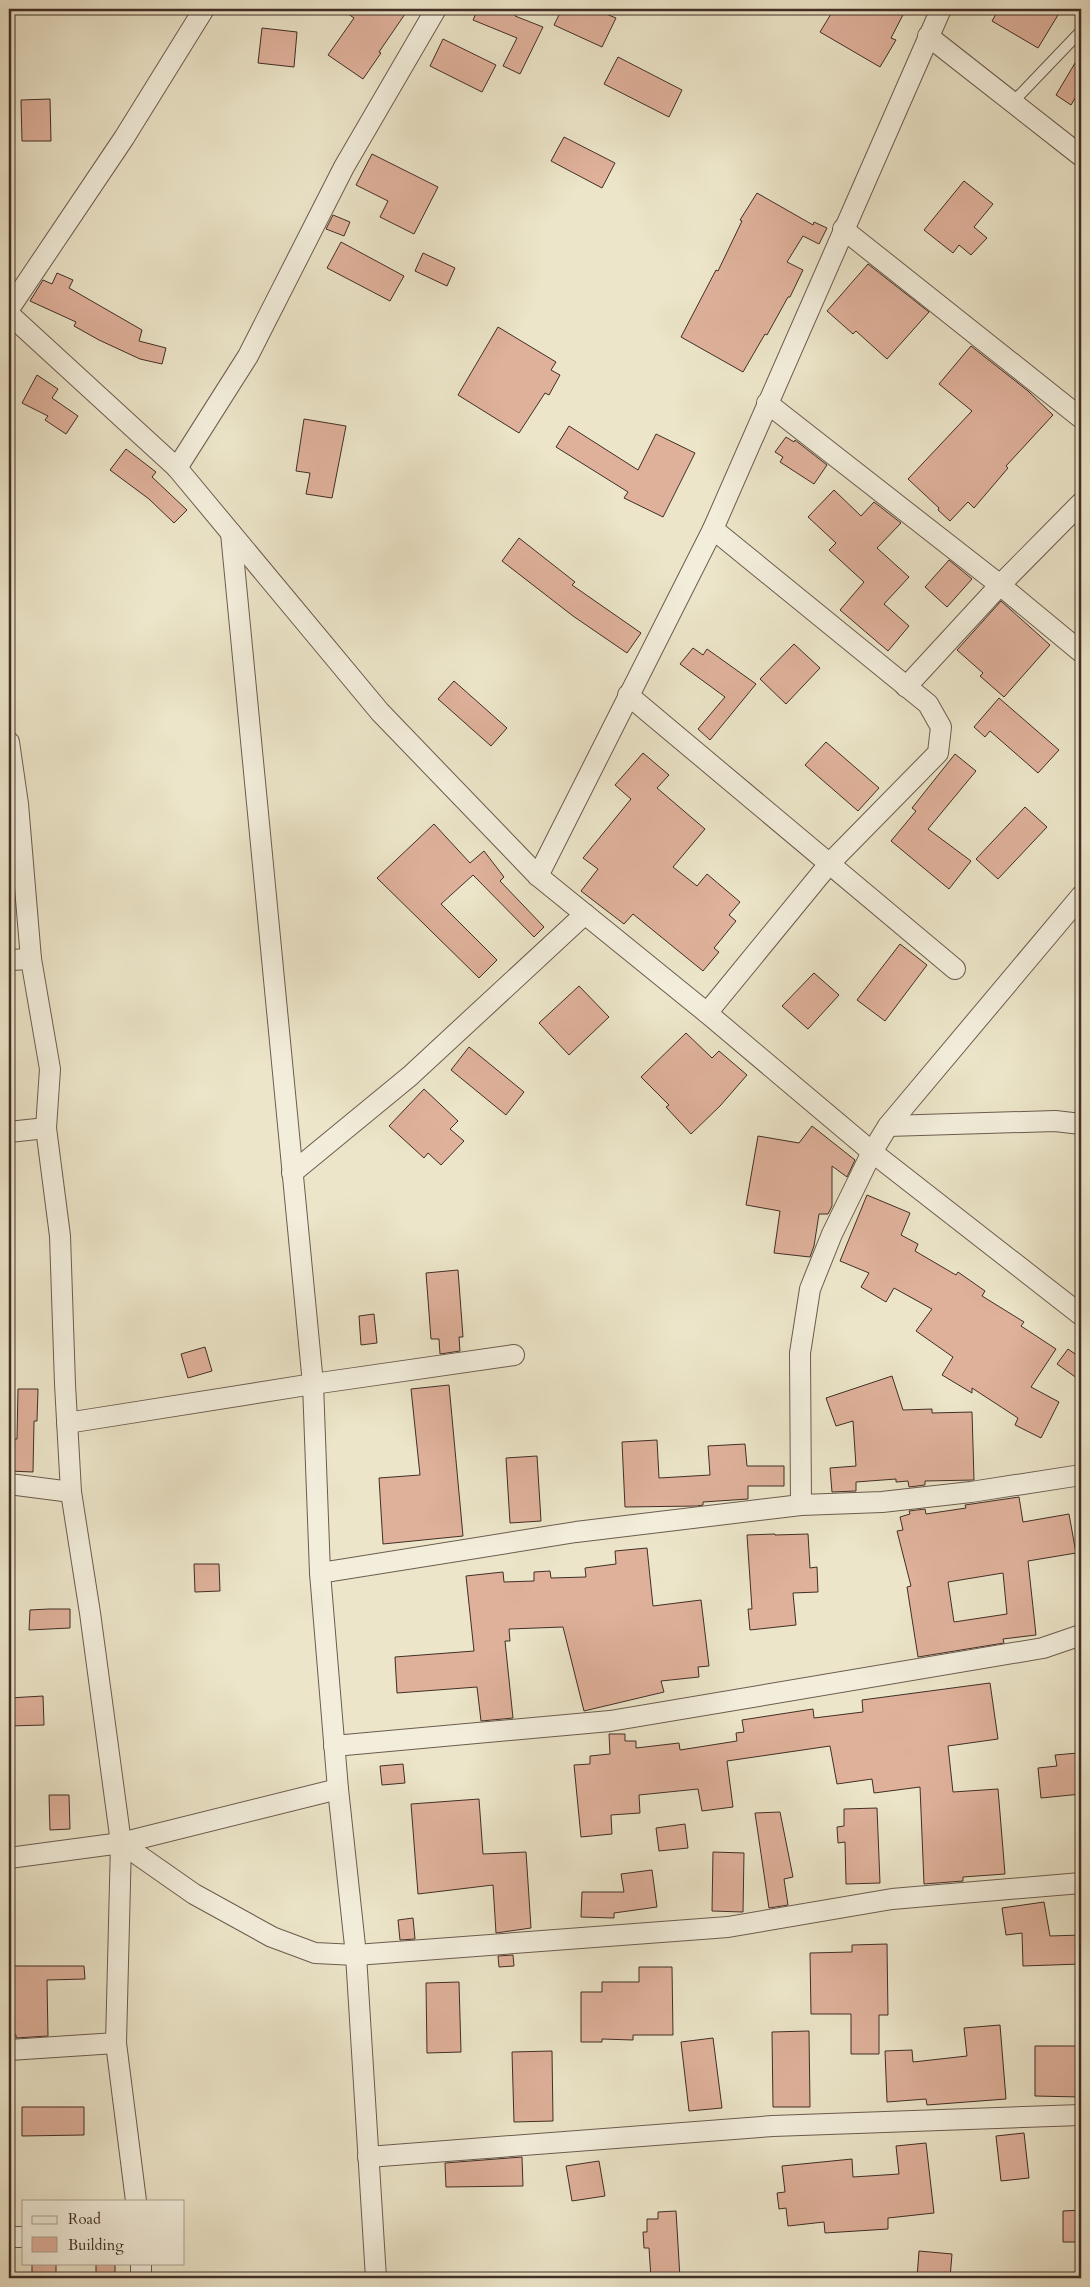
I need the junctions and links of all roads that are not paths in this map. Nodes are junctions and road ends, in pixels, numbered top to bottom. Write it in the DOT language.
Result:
graph roads {
  1 [pos="204,9"];
  2 [pos="436,9"];
  3 [pos="941,9"];
  4 [pos="1081,31"];
  5 [pos="928,36"];
  6 [pos="1013,102"];
  7 [pos="1081,156"];
  8 [pos="843,229"];
  9 [pos="9,309"];
  10 [pos="9,314"];
  11 [pos="767,403"];
  12 [pos="1081,418"];
  13 [pos="177,468"];
  14 [pos="1081,504"];
  15 [pos="713,529"];
  16 [pos="231,532"];
  17 [pos="1000,585"];
  18 [pos="1081,652"];
  19 [pos="906,688"];
  20 [pos="628,695"];
  21 [pos="9,742"];
  22 [pos="14,804"];
  23 [pos="829,864"];
  24 [pos="538,876"];
  25 [pos="1081,896"];
  26 [pos="584,914"];
  27 [pos="31,959"];
  28 [pos="9,960"];
  29 [pos="955,969"];
  30 [pos="708,1013"];
  31 [pos="1081,1124"];
  32 [pos="888,1126"];
  33 [pos="46,1128"];
  34 [pos="9,1132"];
  35 [pos="872,1152"];
  36 [pos="292,1172"];
  37 [pos="1081,1315"];
  38 [pos="514,1355"];
  39 [pos="312,1384"];
  40 [pos="67,1423"];
  41 [pos="1081,1475"];
  42 [pos="9,1484"];
  43 [pos="71,1492"];
  44 [pos="801,1504"];
  45 [pos="320,1573"];
  46 [pos="1081,1635"];
  47 [pos="334,1746"];
  48 [pos="338,1789"];
  49 [pos="121,1843"];
  50 [pos="9,1858"];
  51 [pos="1081,1883"];
  52 [pos="356,1955"];
  53 [pos="116,2043"];
  54 [pos="9,2050"];
  55 [pos="1081,2115"];
  56 [pos="368,2157"];
  57 [pos="136,2200"];
  58 [pos="9,2237"];
  59 [pos="22,2237"];
  60 [pos="141,2264"];
  61 [pos="141,2278"];
  62 [pos="376,2278"];
  1 -- 9 [label="street"];
  2 -- 13 [label="street"];
  3 -- 5 [label="street"];
  4 -- 6 [label="lane"];
  5 -- 6 [label="street"];
  5 -- 8 [label="street"];
  6 -- 7 [label="street"];
  8 -- 11 [label="street"];
  8 -- 12 [label="street"];
  10 -- 13 [label="street"];
  11 -- 15 [label="street"];
  11 -- 17 [label="street"];
  13 -- 16 [label="street"];
  14 -- 17 [label="street"];
  15 -- 19 [label="street"];
  15 -- 20 [label="street"];
  16 -- 24 [label="street"];
  16 -- 36 [label="street"];
  17 -- 18 [label="street"];
  17 -- 19 [label="street"];
  19 -- 23 [label="street"];
  20 -- 23 [label="street"];
  20 -- 24 [label="street"];
  21 -- 22 [label="street"];
  22 -- 27 [label="street"];
  23 -- 29 [label="street"];
  23 -- 30 [label="street"];
  24 -- 26 [label="street"];
  25 -- 32 [label="street"];
  26 -- 30 [label="street"];
  26 -- 36 [label="street"];
  27 -- 28 [label="street"];
  27 -- 33 [label="street"];
  30 -- 35 [label="street"];
  31 -- 32 [label="street"];
  32 -- 35 [label="street"];
  33 -- 34 [label="street"];
  33 -- 40 [label="street"];
  35 -- 37 [label="street"];
  35 -- 44 [label="street"];
  36 -- 39 [label="street"];
  38 -- 39 [label="street"];
  39 -- 40 [label="street"];
  39 -- 45 [label="street"];
  40 -- 43 [label="street"];
  41 -- 44 [label="street"];
  42 -- 43 [label="street"];
  43 -- 49 [label="street"];
  44 -- 45 [label="street"];
  45 -- 47 [label="street"];
  46 -- 47 [label="street"];
  47 -- 48 [label="street"];
  48 -- 49 [label="street"];
  48 -- 52 [label="street"];
  49 -- 50 [label="street"];
  49 -- 52 [label="street"];
  49 -- 53 [label="street"];
  51 -- 52 [label="street"];
  52 -- 56 [label="street"];
  53 -- 54 [label="street"];
  53 -- 57 [label="street"];
  55 -- 56 [label="street"];
  56 -- 62 [label="street"];
  58 -- 59 [label="street"];
  60 -- 61 [label="street"];
}
